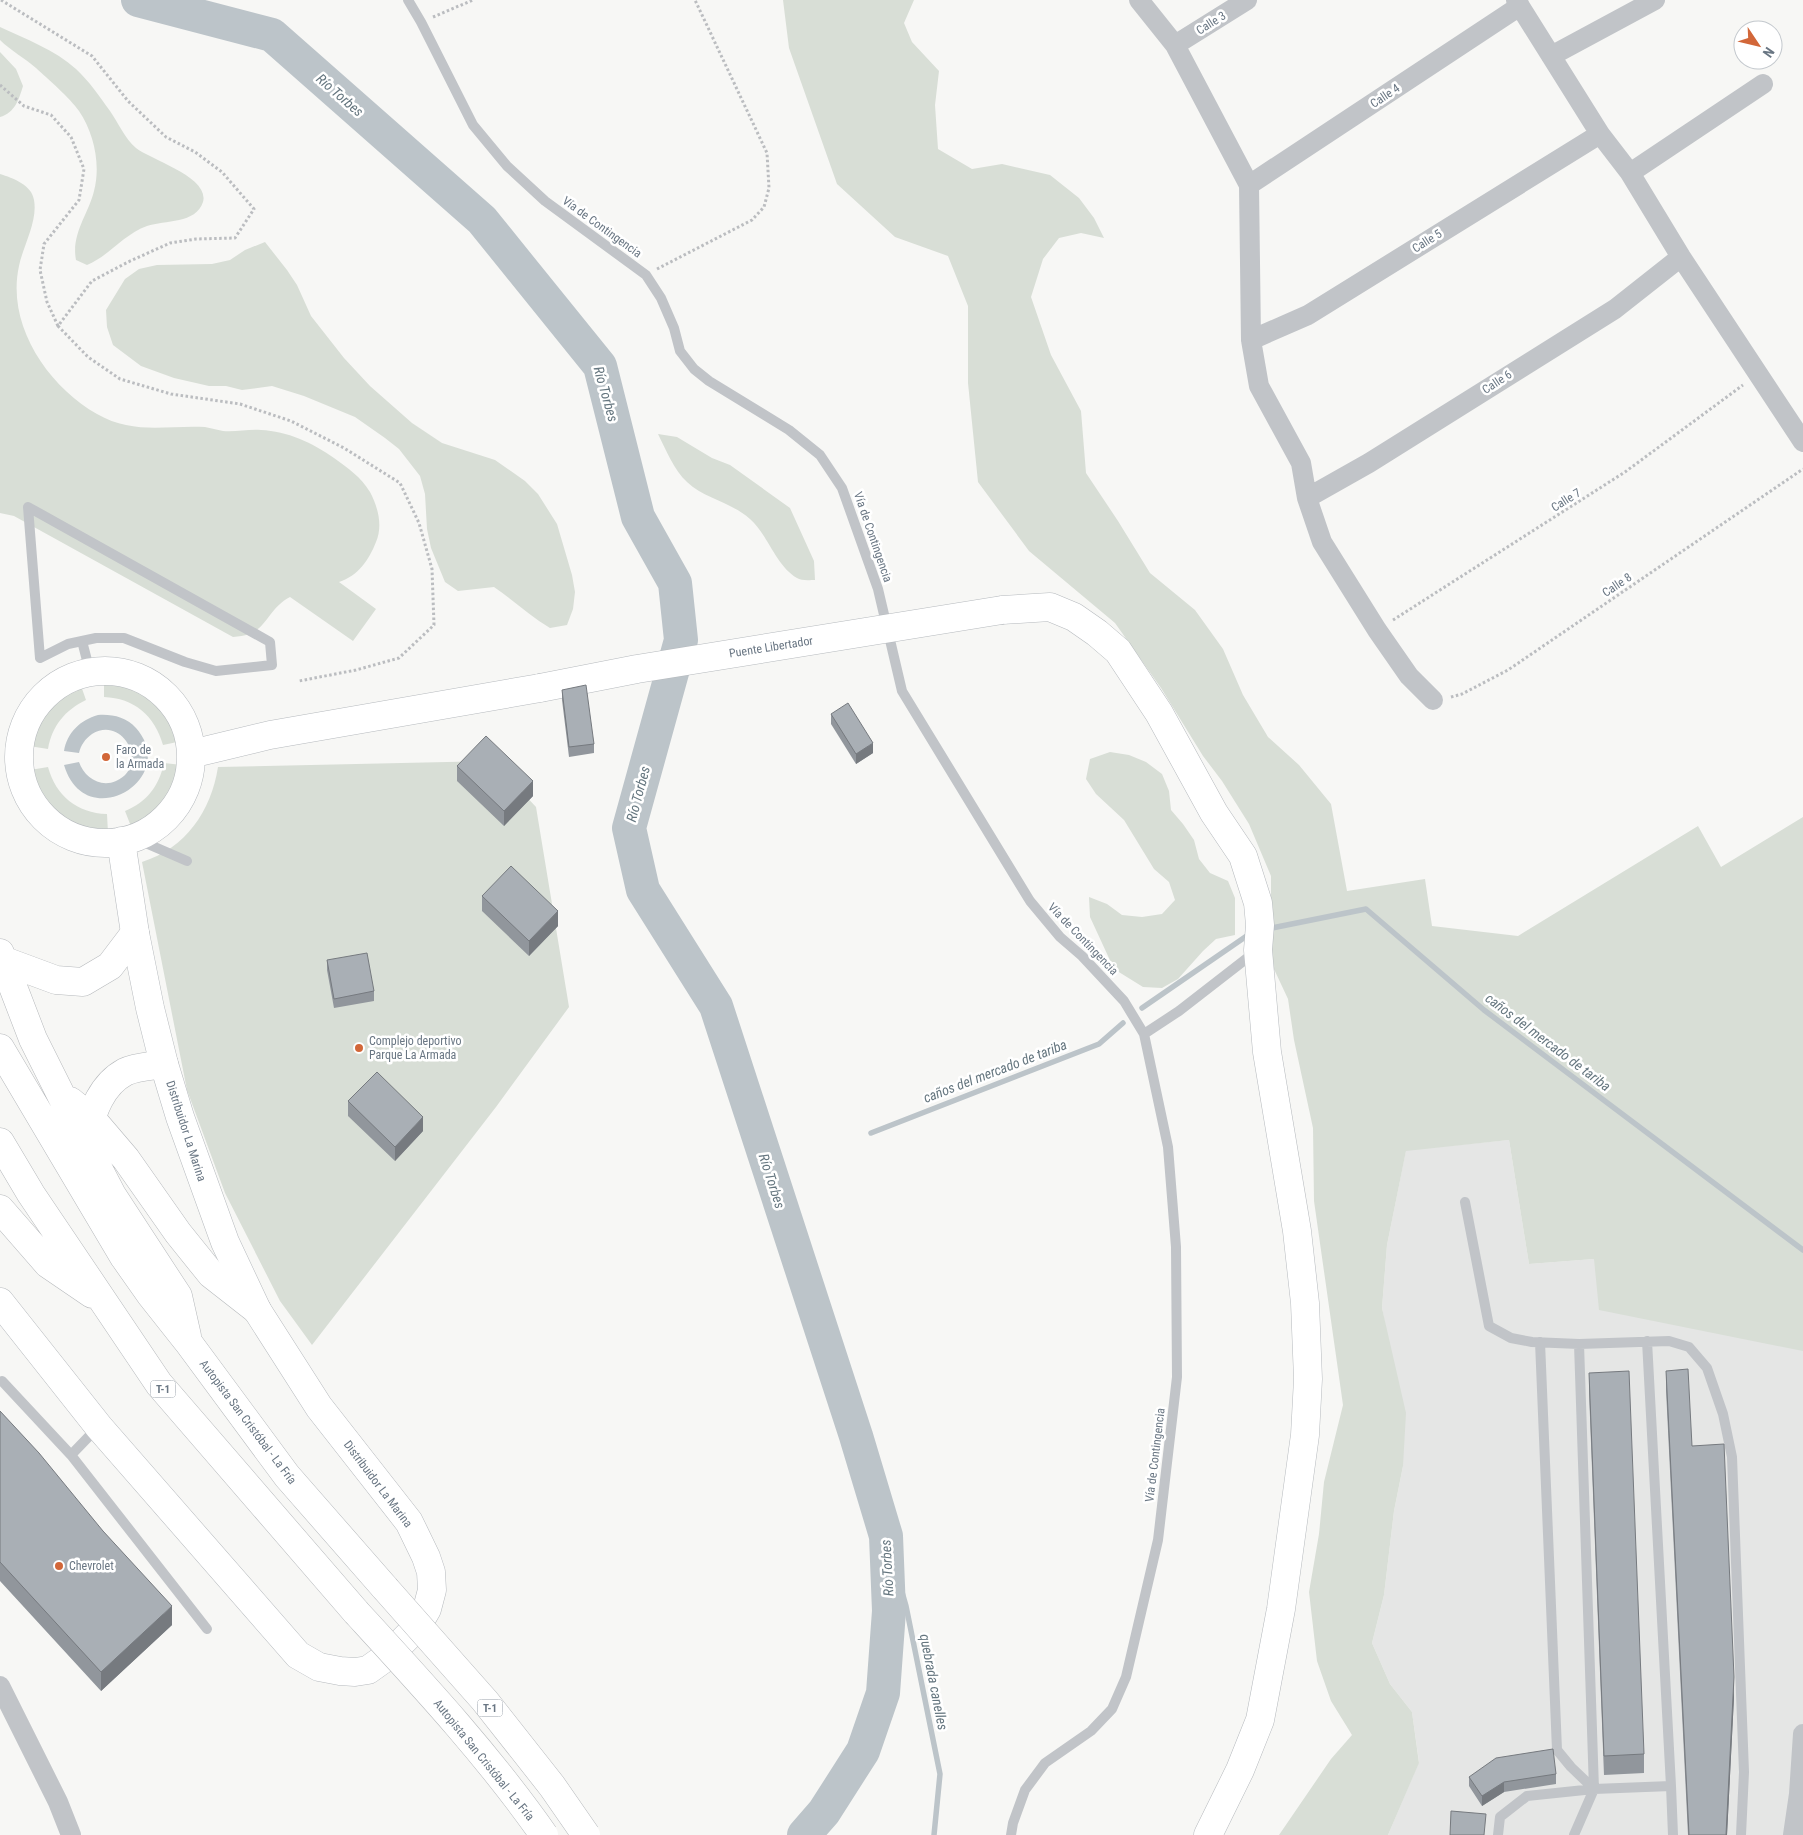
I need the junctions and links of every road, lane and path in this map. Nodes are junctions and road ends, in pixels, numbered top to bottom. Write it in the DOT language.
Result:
graph roads {
  1 [pos="1,0"];
  2 [pos="408,0"];
  3 [pos="473,0"];
  4 [pos="695,0"];
  5 [pos="1139,0"];
  6 [pos="1247,0"];
  7 [pos="1655,0"];
  8 [pos="1518,3"];
  9 [pos="421,22"];
  10 [pos="1175,45"];
  11 [pos="1550,56"];
  12 [pos="1763,84"];
  13 [pos="0,86"];
  14 [pos="1600,134"];
  15 [pos="1630,173"];
  16 [pos="1249,185"];
  17 [pos="1681,257"];
  18 [pos="646,275"];
  19 [pos="58,326"];
  20 [pos="1251,340"];
  21 [pos="1757,374"];
  22 [pos="1803,442"];
  23 [pos="1803,469"];
  24 [pos="1307,498"];
  25 [pos="1377,630"];
  26 [pos="82,641"];
  27 [pos="90,672"];
  28 [pos="299,681"];
  29 [pos="1433,700"];
  30 [pos="192,754"];
  31 [pos="128,839"];
  32 [pos="187,861"];
  33 [pos="136,933"];
  34 [pos="1258,950"];
  35 [pos="1,956"];
  36 [pos="1144,1034"];
  37 [pos="0,1048"];
  38 [pos="164,1064"];
  39 [pos="87,1130"];
  40 [pos="0,1142"];
  41 [pos="1465,1202"];
  42 [pos="0,1209"];
  43 [pos="103,1301"];
  44 [pos="0,1302"];
  45 [pos="257,1310"];
  46 [pos="1647,1341"];
  47 [pos="188,1342"];
  48 [pos="1540,1342"];
  49 [pos="1579,1344"];
  50 [pos="2,1381"];
  51 [pos="99,1427"];
  52 [pos="71,1455"];
  53 [pos="207,1629"];
  54 [pos="0,1686"];
  55 [pos="1803,1734"];
  56 [pos="1671,1786"];
  57 [pos="1594,1788"];
  58 [pos="71,1835"];
  59 [pos="544,1835"];
  60 [pos="586,1835"];
  61 [pos="1011,1835"];
  62 [pos="1208,1835"];
  63 [pos="1498,1835"];
  64 [pos="1574,1835"];
  65 [pos="1673,1835"];
  66 [pos="1741,1835"];
  67 [pos="1793,1835"];
  1 -- 19 [label="path"];
  2 -- 9 [label="lane, Vía de Contingencia"];
  3 -- 9 [label="path"];
  4 -- 18 [label="path"];
  5 -- 10 [label="street"];
  6 -- 10 [label="street, Calle 3"];
  7 -- 11 [label="street"];
  8 -- 11 [label="street"];
  8 -- 16 [label="street, Calle 4"];
  9 -- 18 [label="lane, Vía de Contingencia"];
  10 -- 16 [label="street"];
  11 -- 14 [label="street"];
  12 -- 15 [label="street"];
  13 -- 19 [label="path"];
  14 -- 15 [label="street"];
  14 -- 20 [label="street, Calle 5"];
  15 -- 17 [label="street"];
  16 -- 20 [label="street"];
  17 -- 21 [label="street"];
  17 -- 24 [label="street, Calle 6"];
  18 -- 36 [label="lane, Vía de Contingencia"];
  19 -- 28 [label="path"];
  20 -- 24 [label="street"];
  21 -- 22 [label="street"];
  21 -- 25 [label="path, Calle 7"];
  23 -- 29 [label="path, Calle 8"];
  24 -- 25 [label="street"];
  25 -- 29 [label="street"];
  26 -- 26 [label="lane"];
  26 -- 27 [label="lane"];
  27 -- 30 [label="main road"];
  27 -- 31 [label="main road"];
  30 -- 31 [label="main road"];
  30 -- 34 [label="main road, Puente Libertador, bridge"];
  31 -- 32 [label="lane"];
  31 -- 33 [label="main road, Distribuidor La Marina"];
  33 -- 35 [label="main road"];
  33 -- 38 [label="main road, Distribuidor La Marina"];
  34 -- 36 [label="lane"];
  34 -- 62 [label="main road, Puente Libertador"];
  35 -- 39 [label="main road, Autopista San Cristóbal - La Fría / T-1"];
  36 -- 61 [label="lane, Vía de Contingencia"];
  37 -- 47 [label="main road"];
  38 -- 39 [label="main road"];
  38 -- 45 [label="main road, Distribuidor La Marina"];
  39 -- 45 [label="main road"];
  39 -- 47 [label="main road, Autopista San Cristóbal - La Fría / T-1"];
  40 -- 43 [label="main road, Autopista San Cristóbal - La Fría / T-1"];
  41 -- 48 [label="lane"];
  42 -- 43 [label="main road"];
  43 -- 59 [label="main road, Autopista San Cristóbal - La Fría / T-1, bridge"];
  44 -- 51 [label="main road, Distribuidor La Marina"];
  45 -- 51 [label="main road, Distribuidor La Marina"];
  46 -- 49 [label="lane"];
  46 -- 56 [label="lane"];
  46 -- 66 [label="lane"];
  47 -- 60 [label="main road, Autopista San Cristóbal - La Fría / T-1, bridge"];
  48 -- 49 [label="lane"];
  48 -- 57 [label="lane"];
  49 -- 57 [label="lane"];
  50 -- 52 [label="lane"];
  51 -- 52 [label="lane"];
  52 -- 53 [label="lane"];
  54 -- 58 [label="street"];
  55 -- 67 [label="street"];
  56 -- 57 [label="lane"];
  56 -- 65 [label="lane"];
  57 -- 63 [label="lane"];
  57 -- 64 [label="lane"];
}
